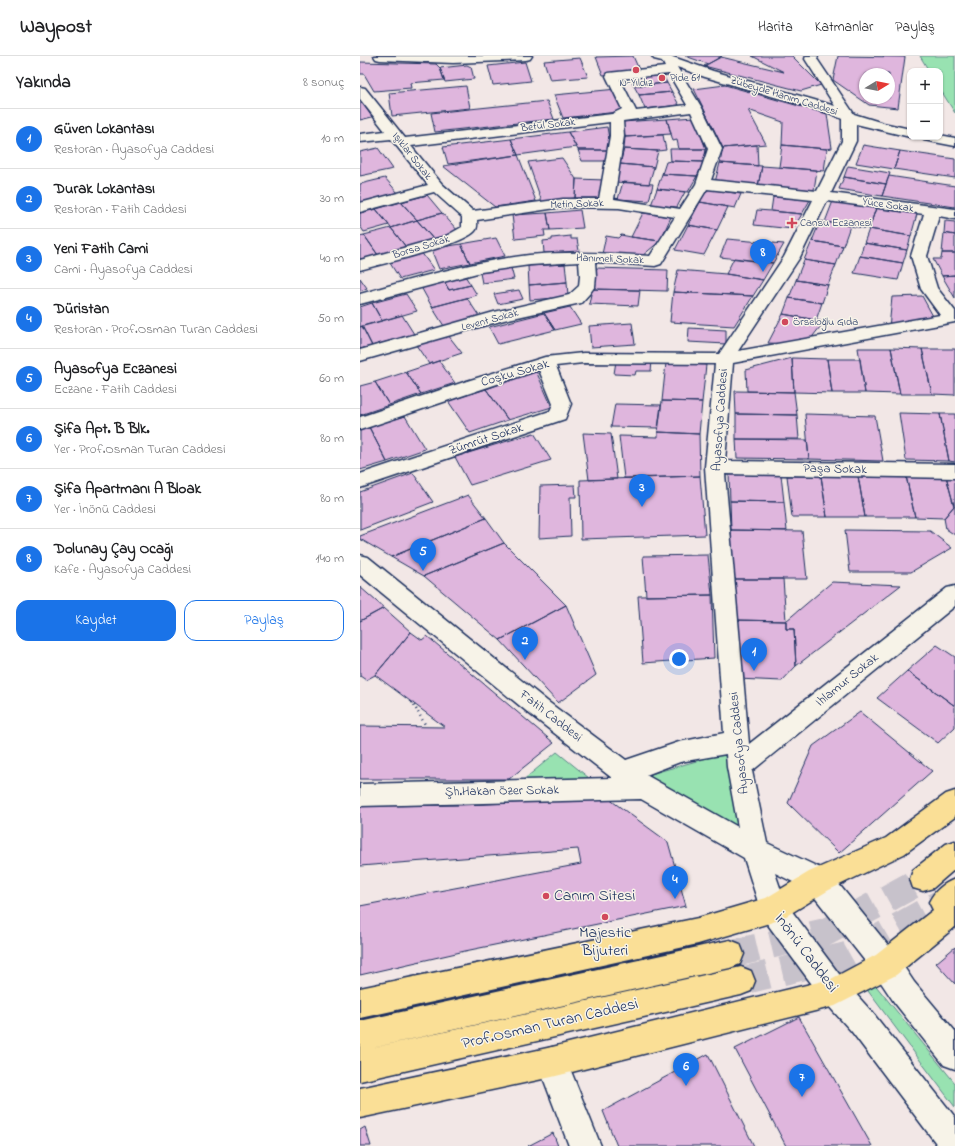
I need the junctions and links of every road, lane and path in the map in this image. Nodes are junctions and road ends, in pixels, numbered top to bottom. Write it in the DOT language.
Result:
graph roads {
  1 [pos="380,56"];
  2 [pos="812,56"];
  3 [pos="530,57"];
  4 [pos="666,62"];
  5 [pos="361,94"];
  6 [pos="695,108"];
  7 [pos="616,117"];
  8 [pos="849,118"];
  9 [pos="907,132"];
  10 [pos="360,138"];
  11 [pos="398,139"];
  12 [pos="943,140"];
  13 [pos="955,142"];
  14 [pos="704,184"];
  15 [pos="437,187"];
  16 [pos="822,196"];
  17 [pos="606,204"];
  18 [pos="360,208"];
  19 [pos="933,211"];
  20 [pos="685,214"];
  21 [pos="955,214"];
  22 [pos="470,216"];
  23 [pos="587,257"];
  24 [pos="360,265"];
  25 [pos="360,299"];
  26 [pos="954,317"];
  27 [pos="360,356"];
  28 [pos="724,359"];
  29 [pos="546,362"];
  30 [pos="360,424"];
  31 [pos="714,467"];
  32 [pos="955,471"];
  33 [pos="360,481"];
  34 [pos="360,563"];
  35 [pos="955,594"];
  36 [pos="412,702"];
  37 [pos="426,726"];
  38 [pos="738,741"];
  39 [pos="740,767"];
  40 [pos="623,772"];
  41 [pos="644,788"];
  42 [pos="360,796"];
  43 [pos="955,802"];
  44 [pos="755,850"];
  45 [pos="955,853"];
  46 [pos="923,879"];
  47 [pos="819,881"];
  48 [pos="951,901"];
  49 [pos="773,909"];
  50 [pos="730,954"];
  51 [pos="886,965"];
  52 [pos="741,981"];
  53 [pos="835,992"];
  54 [pos="360,1003"];
  55 [pos="360,1036"];
  56 [pos="955,1054"];
  57 [pos="552,1062"];
  58 [pos="360,1066"];
  59 [pos="360,1103"];
  60 [pos="955,1142"];
  61 [pos="585,1146"];
  1 -- 3 [label="street"];
  2 -- 8 [label="street"];
  4 -- 6 [label="street, Hanımeli Sokak"];
  4 -- 7 [label="street"];
  4 -- 8 [label="street, Zübeyde Hanım Caddesi"];
  5 -- 11 [label="street, Işıklar Sokak"];
  6 -- 7 [label="street, Betül Sokak"];
  6 -- 14 [label="street, Hanımeli Sokak"];
  7 -- 11 [label="street, Betül Sokak"];
  7 -- 17 [label="street"];
  8 -- 9 [label="street, Zübeyde Hanım Caddesi"];
  8 -- 16 [label="street, Ayasofya Caddesi"];
  10 -- 11 [label="street, Betül Sokak"];
  11 -- 15 [label="street, Işıklar Sokak"];
  12 -- 13 [label="street"];
  14 -- 16 [label="street"];
  14 -- 20 [label="street, Hanımeli Sokak"];
  15 -- 18 [label="street"];
  15 -- 22 [label="street, Işıklar Sokak"];
  16 -- 19 [label="street, Yüce Sokak"];
  16 -- 28 [label="street, Ayasofya Caddesi"];
  17 -- 20 [label="street, Metin Sokak"];
  17 -- 22 [label="street, Metin Sokak"];
  19 -- 21 [label="street, Yüce Sokak"];
  19 -- 26 [label="street"];
  20 -- 23 [label="street, Hanımeli Sokak"];
  22 -- 24 [label="street, Borsa Sokak"];
  23 -- 25 [label="street, Hanımeli Sokak"];
  23 -- 27 [label="street, Levent Sokak"];
  26 -- 28 [label="street, Coşku Sokak"];
  28 -- 29 [label="street, Coşku Sokak"];
  28 -- 31 [label="street, Ayasofya Caddesi"];
  29 -- 30 [label="street, Coşku Sokak"];
  29 -- 33 [label="street, Zümrüt Sokak"];
  31 -- 32 [label="street, Paşa Sokak"];
  31 -- 38 [label="street, Ayasofya Caddesi"];
  34 -- 40 [label="street, Fatih Caddesi"];
  35 -- 39 [label="street, Ihlamur Sokak"];
  36 -- 37 [label="path"];
  38 -- 39 [label="street, Ayasofya Caddesi"];
  38 -- 40 [label="street"];
  39 -- 44 [label="street, Ayasofya Caddesi"];
  40 -- 41 [label="street, Fatih Caddesi"];
  41 -- 42 [label="street, Şh.Hakan Özer Sokak"];
  41 -- 44 [label="street, Fatih Caddesi"];
  43 -- 47 [label="main road"];
  44 -- 47 [label="street"];
  44 -- 49 [label="street, İnönü Caddesi"];
  45 -- 46 [label="main road"];
  47 -- 49 [label="main road"];
  47 -- 51 [label="street"];
  48 -- 51 [label="main road"];
  49 -- 53 [label="street, İnönü Caddesi"];
  49 -- 54 [label="main road"];
  50 -- 55 [label="main road, Prof.Osman Turan Caddesi"];
  51 -- 53 [label="main road"];
  51 -- 56 [label="street"];
  52 -- 58 [label="main road, Prof.Osman Turan Caddesi"];
  53 -- 57 [label="main road"];
  53 -- 60 [label="street, İnönü Caddesi"];
  57 -- 59 [label="main road"];
  57 -- 61 [label="street"];
}
